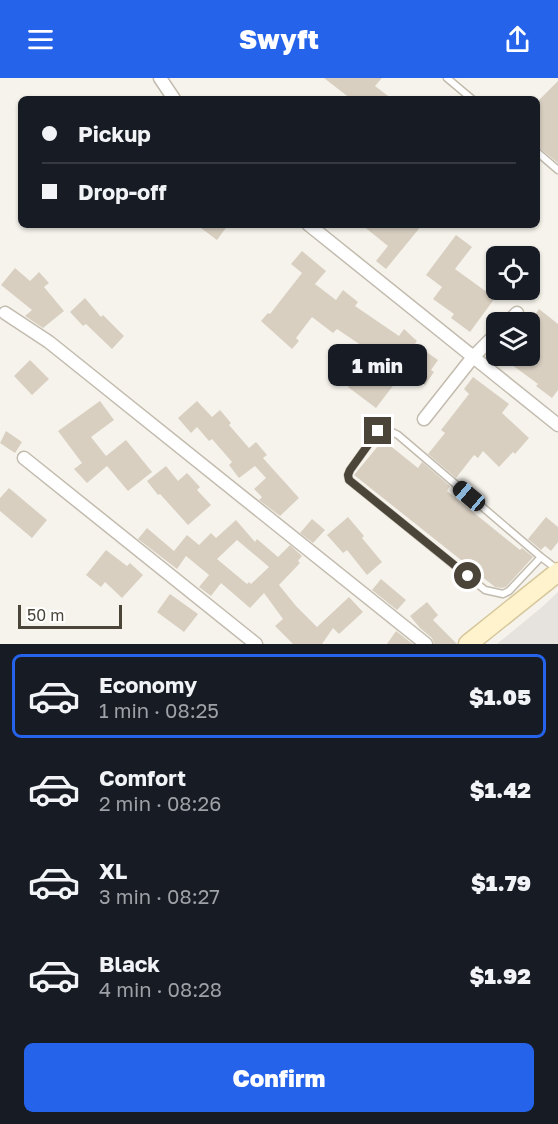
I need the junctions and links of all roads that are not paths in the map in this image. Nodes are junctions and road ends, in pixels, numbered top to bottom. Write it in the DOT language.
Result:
graph roads {
  1 [pos="160,78"];
  2 [pos="447,78"];
  3 [pos="172,96"];
  4 [pos="468,96"];
  5 [pos="540,155"];
  6 [pos="558,170"];
  7 [pos="313,228"];
  8 [pos="5,313"];
  9 [pos="486,343"];
  10 [pos="473,357"];
  11 [pos="424,419"];
  12 [pos="558,425"];
  13 [pos="24,458"];
  14 [pos="541,557"];
  15 [pos="558,571"];
  16 [pos="256,644"];
  17 [pos="426,644"];
  18 [pos="468,644"];
  1 -- 3 [label="street"];
  2 -- 4 [label="lane"];
  5 -- 6 [label="lane"];
  7 -- 10 [label="street"];
  8 -- 17 [label="street"];
  9 -- 10 [label="street"];
  10 -- 11 [label="street"];
  10 -- 12 [label="street"];
  13 -- 16 [label="street"];
  14 -- 14 [label="lane"];
  14 -- 15 [label="lane"];
  15 -- 18 [label="main road"];
}
